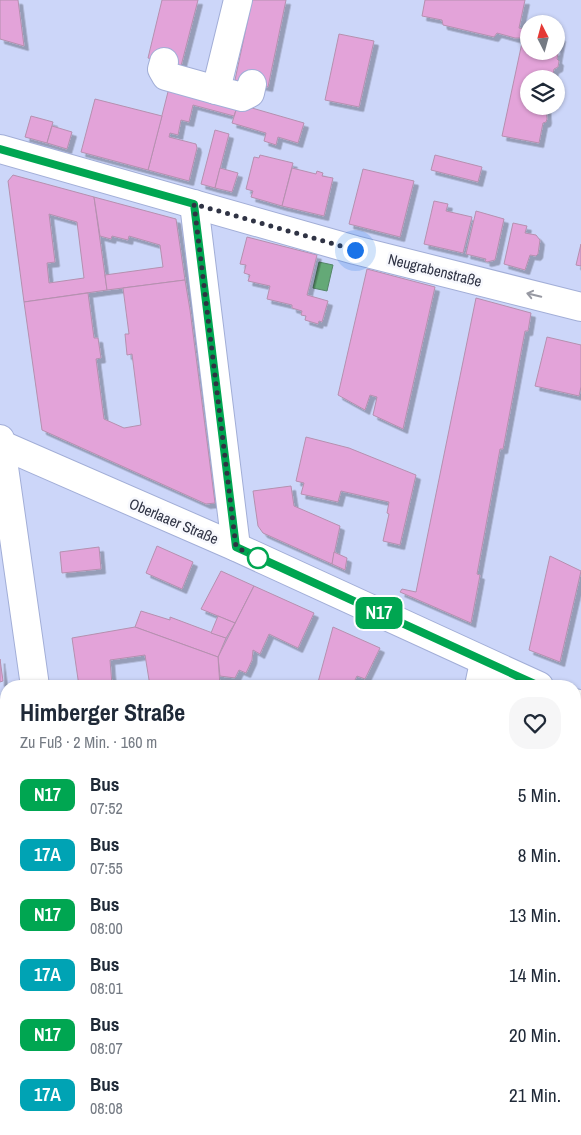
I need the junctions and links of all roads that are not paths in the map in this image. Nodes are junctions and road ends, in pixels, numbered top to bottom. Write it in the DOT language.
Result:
graph roads {
  1 [pos="238,0"];
  2 [pos="164,62"];
  3 [pos="252,84"];
  4 [pos="216,90"];
  5 [pos="0,149"];
  6 [pos="194,204"];
  7 [pos="581,307"];
  8 [pos="0,439"];
  9 [pos="0,444"];
  10 [pos="236,547"];
  11 [pos="482,674"];
  12 [pos="35,680"];
  13 [pos="510,680"];
  1 -- 4 [label="street"];
  2 -- 4 [label="street"];
  3 -- 4 [label="street"];
  5 -- 6 [label="street, Neugrabenstraße"];
  7 -- 6 [label="street, Neugrabenstraße, one-way"];
  6 -- 10 [label="street"];
  8 -- 9 [label="street"];
  9 -- 10 [label="street, Oberlaaer Straße"];
  9 -- 12 [label="street"];
  10 -- 11 [label="street, Oberlaaer Straße"];
  11 -- 13 [label="street, Oberlaaer Straße"];
}
